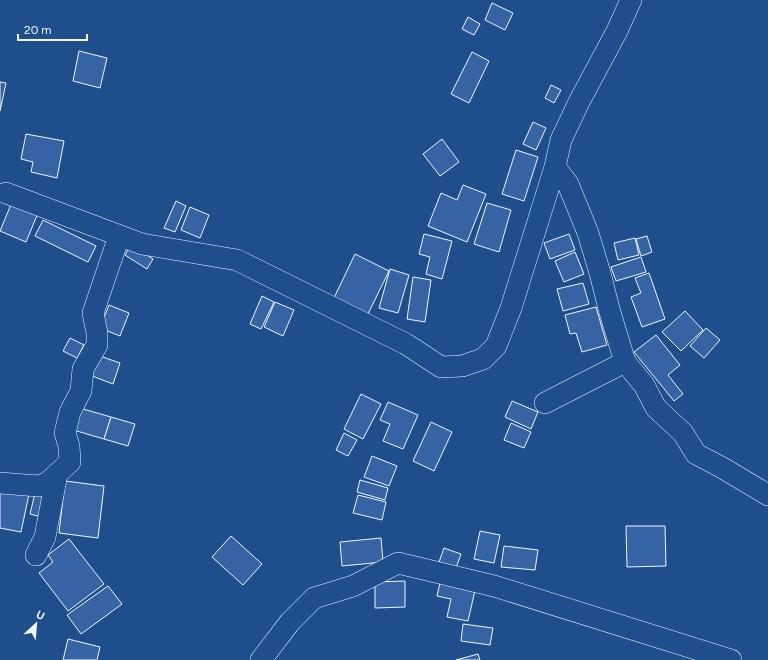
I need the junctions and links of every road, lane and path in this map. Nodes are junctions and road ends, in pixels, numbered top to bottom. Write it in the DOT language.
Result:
graph roads {
  1 [pos="631,0"];
  2 [pos="555,167"];
  3 [pos="6,192"];
  4 [pos="119,236"];
  5 [pos="625,362"];
  6 [pos="545,403"];
  7 [pos="57,474"];
  8 [pos="0,483"];
  9 [pos="768,495"];
  10 [pos="36,555"];
  11 [pos="261,660"];
  12 [pos="731,660"];
  1 -- 2 [label="street"];
  2 -- 4 [label="street"];
  2 -- 5 [label="street"];
  3 -- 4 [label="street"];
  4 -- 7 [label="street"];
  5 -- 6 [label="street"];
  5 -- 9 [label="street"];
  7 -- 8 [label="street"];
  7 -- 10 [label="street"];
  11 -- 12 [label="street"];
}
